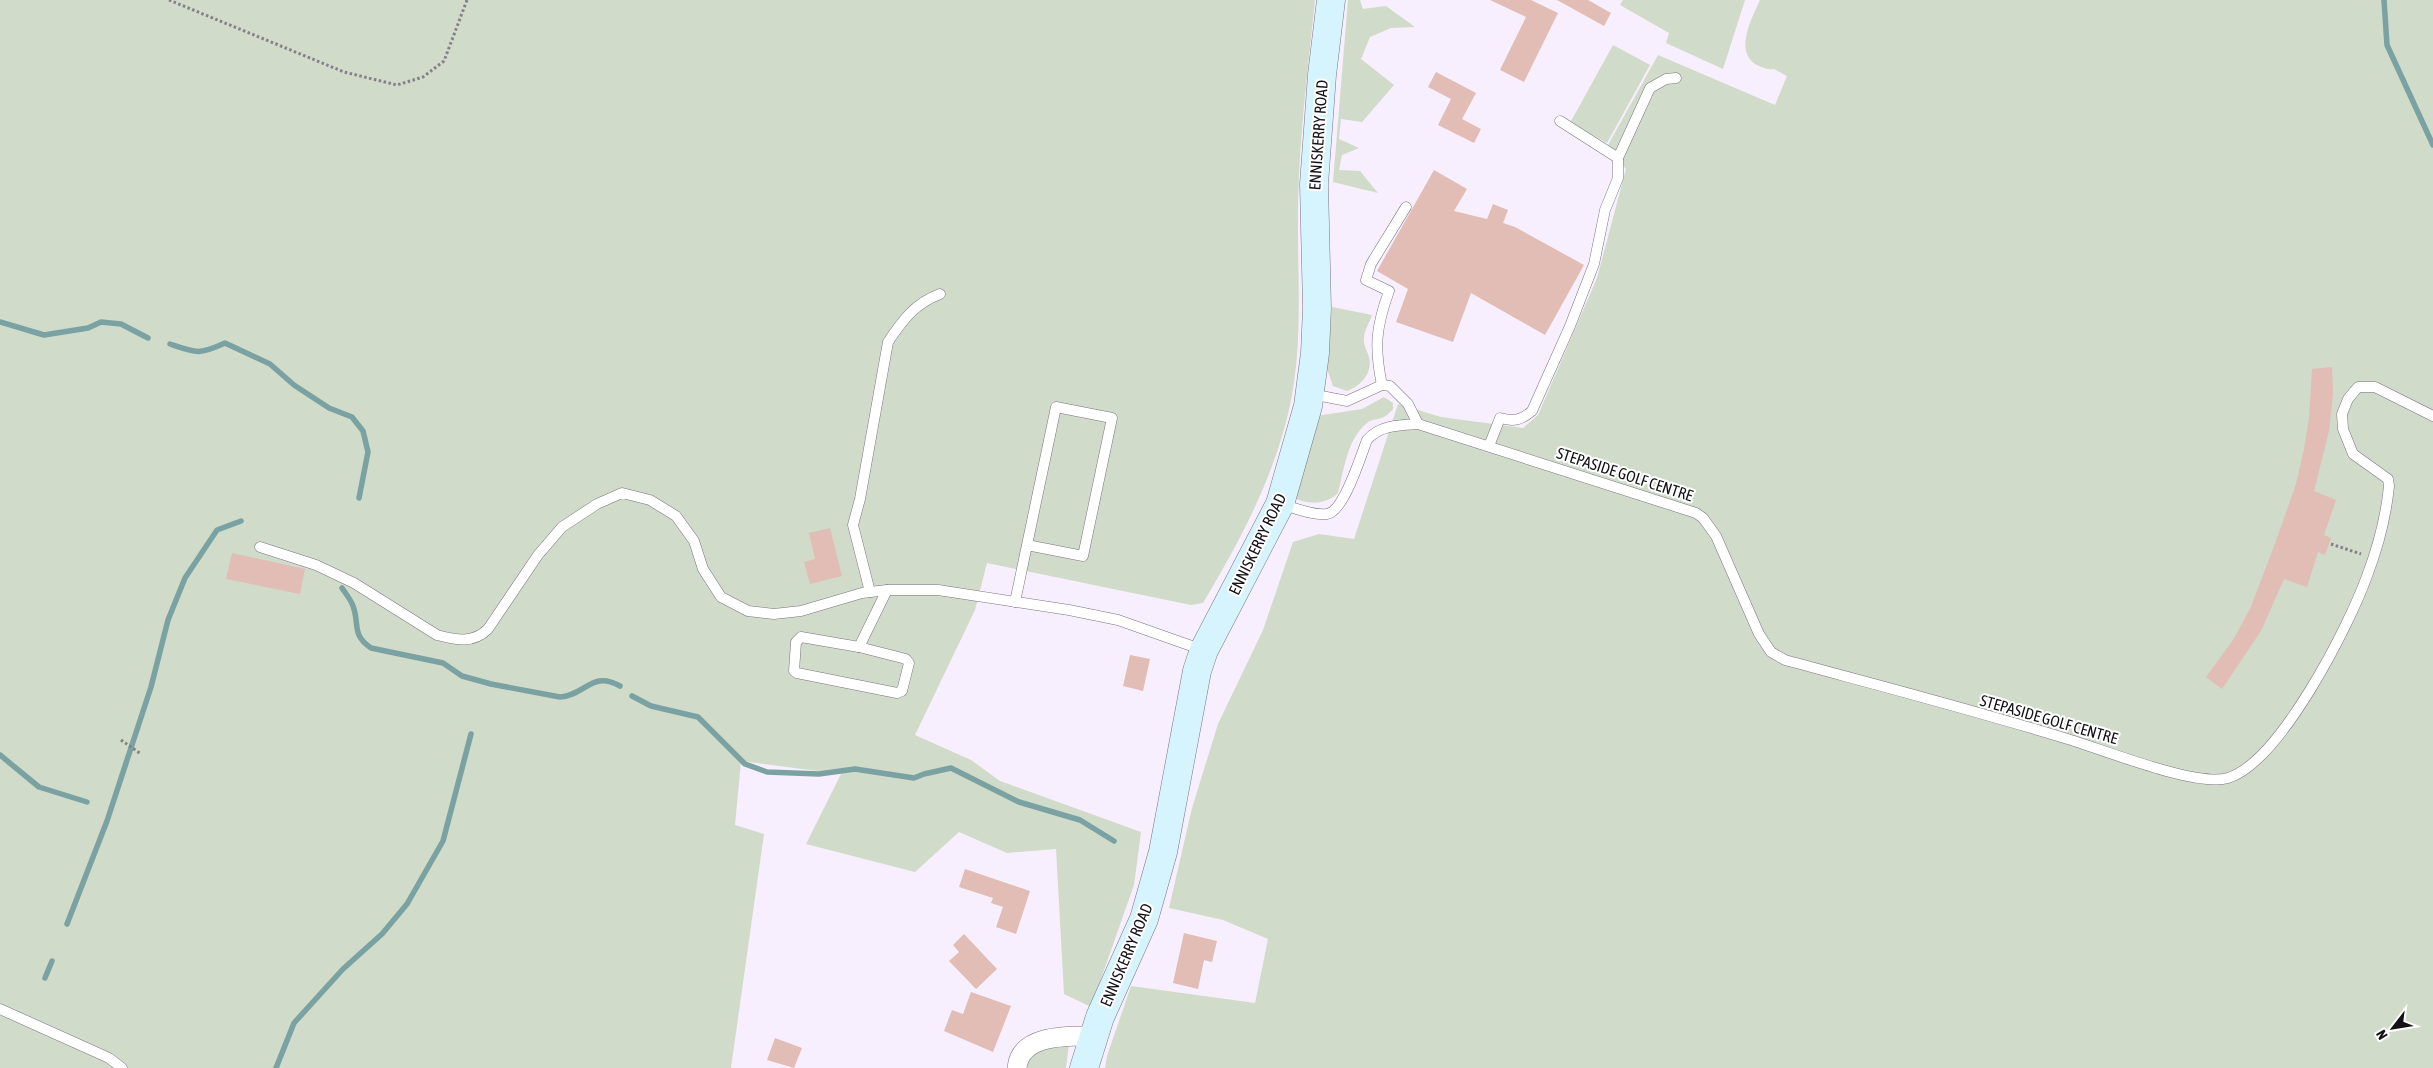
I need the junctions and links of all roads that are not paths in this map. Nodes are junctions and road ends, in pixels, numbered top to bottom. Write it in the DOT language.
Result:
graph roads {
  1 [pos="1331,0"];
  2 [pos="1676,78"];
  3 [pos="1560,121"];
  4 [pos="1618,158"];
  5 [pos="1406,207"];
  6 [pos="940,294"];
  7 [pos="1382,385"];
  8 [pos="1309,394"];
  9 [pos="2433,416"];
  10 [pos="1418,424"];
  11 [pos="1489,446"];
  12 [pos="1280,504"];
  13 [pos="1027,545"];
  14 [pos="260,547"];
  15 [pos="887,590"];
  16 [pos="870,592"];
  17 [pos="1016,602"];
  18 [pos="859,647"];
  19 [pos="1204,650"];
  20 [pos="0,1009"];
  21 [pos="1093,1036"];
  22 [pos="122,1068"];
  23 [pos="1016,1068"];
  24 [pos="1084,1068"];
  1 -- 8 [label="main road, ENNISKERRY ROAD"];
  2 -- 4 [label="lane"];
  3 -- 4 [label="lane"];
  4 -- 11 [label="lane"];
  5 -- 7 [label="lane"];
  6 -- 16 [label="lane"];
  7 -- 8 [label="lane"];
  7 -- 10 [label="lane"];
  8 -- 12 [label="main road, ENNISKERRY ROAD"];
  9 -- 11 [label="lane, STEPASIDE GOLF CENTRE"];
  10 -- 11 [label="lane, STEPASIDE GOLF CENTRE"];
  10 -- 12 [label="lane"];
  12 -- 19 [label="main road, ENNISKERRY ROAD"];
  13 -- 13 [label="lane"];
  13 -- 17 [label="lane"];
  14 -- 16 [label="lane"];
  15 -- 16 [label="lane"];
  15 -- 17 [label="lane"];
  15 -- 18 [label="lane"];
  17 -- 19 [label="lane"];
  18 -- 18 [label="lane"];
  19 -- 21 [label="main road, ENNISKERRY ROAD"];
  20 -- 22 [label="lane"];
  21 -- 23 [label="street"];
  21 -- 24 [label="main road, ENNISKERRY ROAD"];
}
